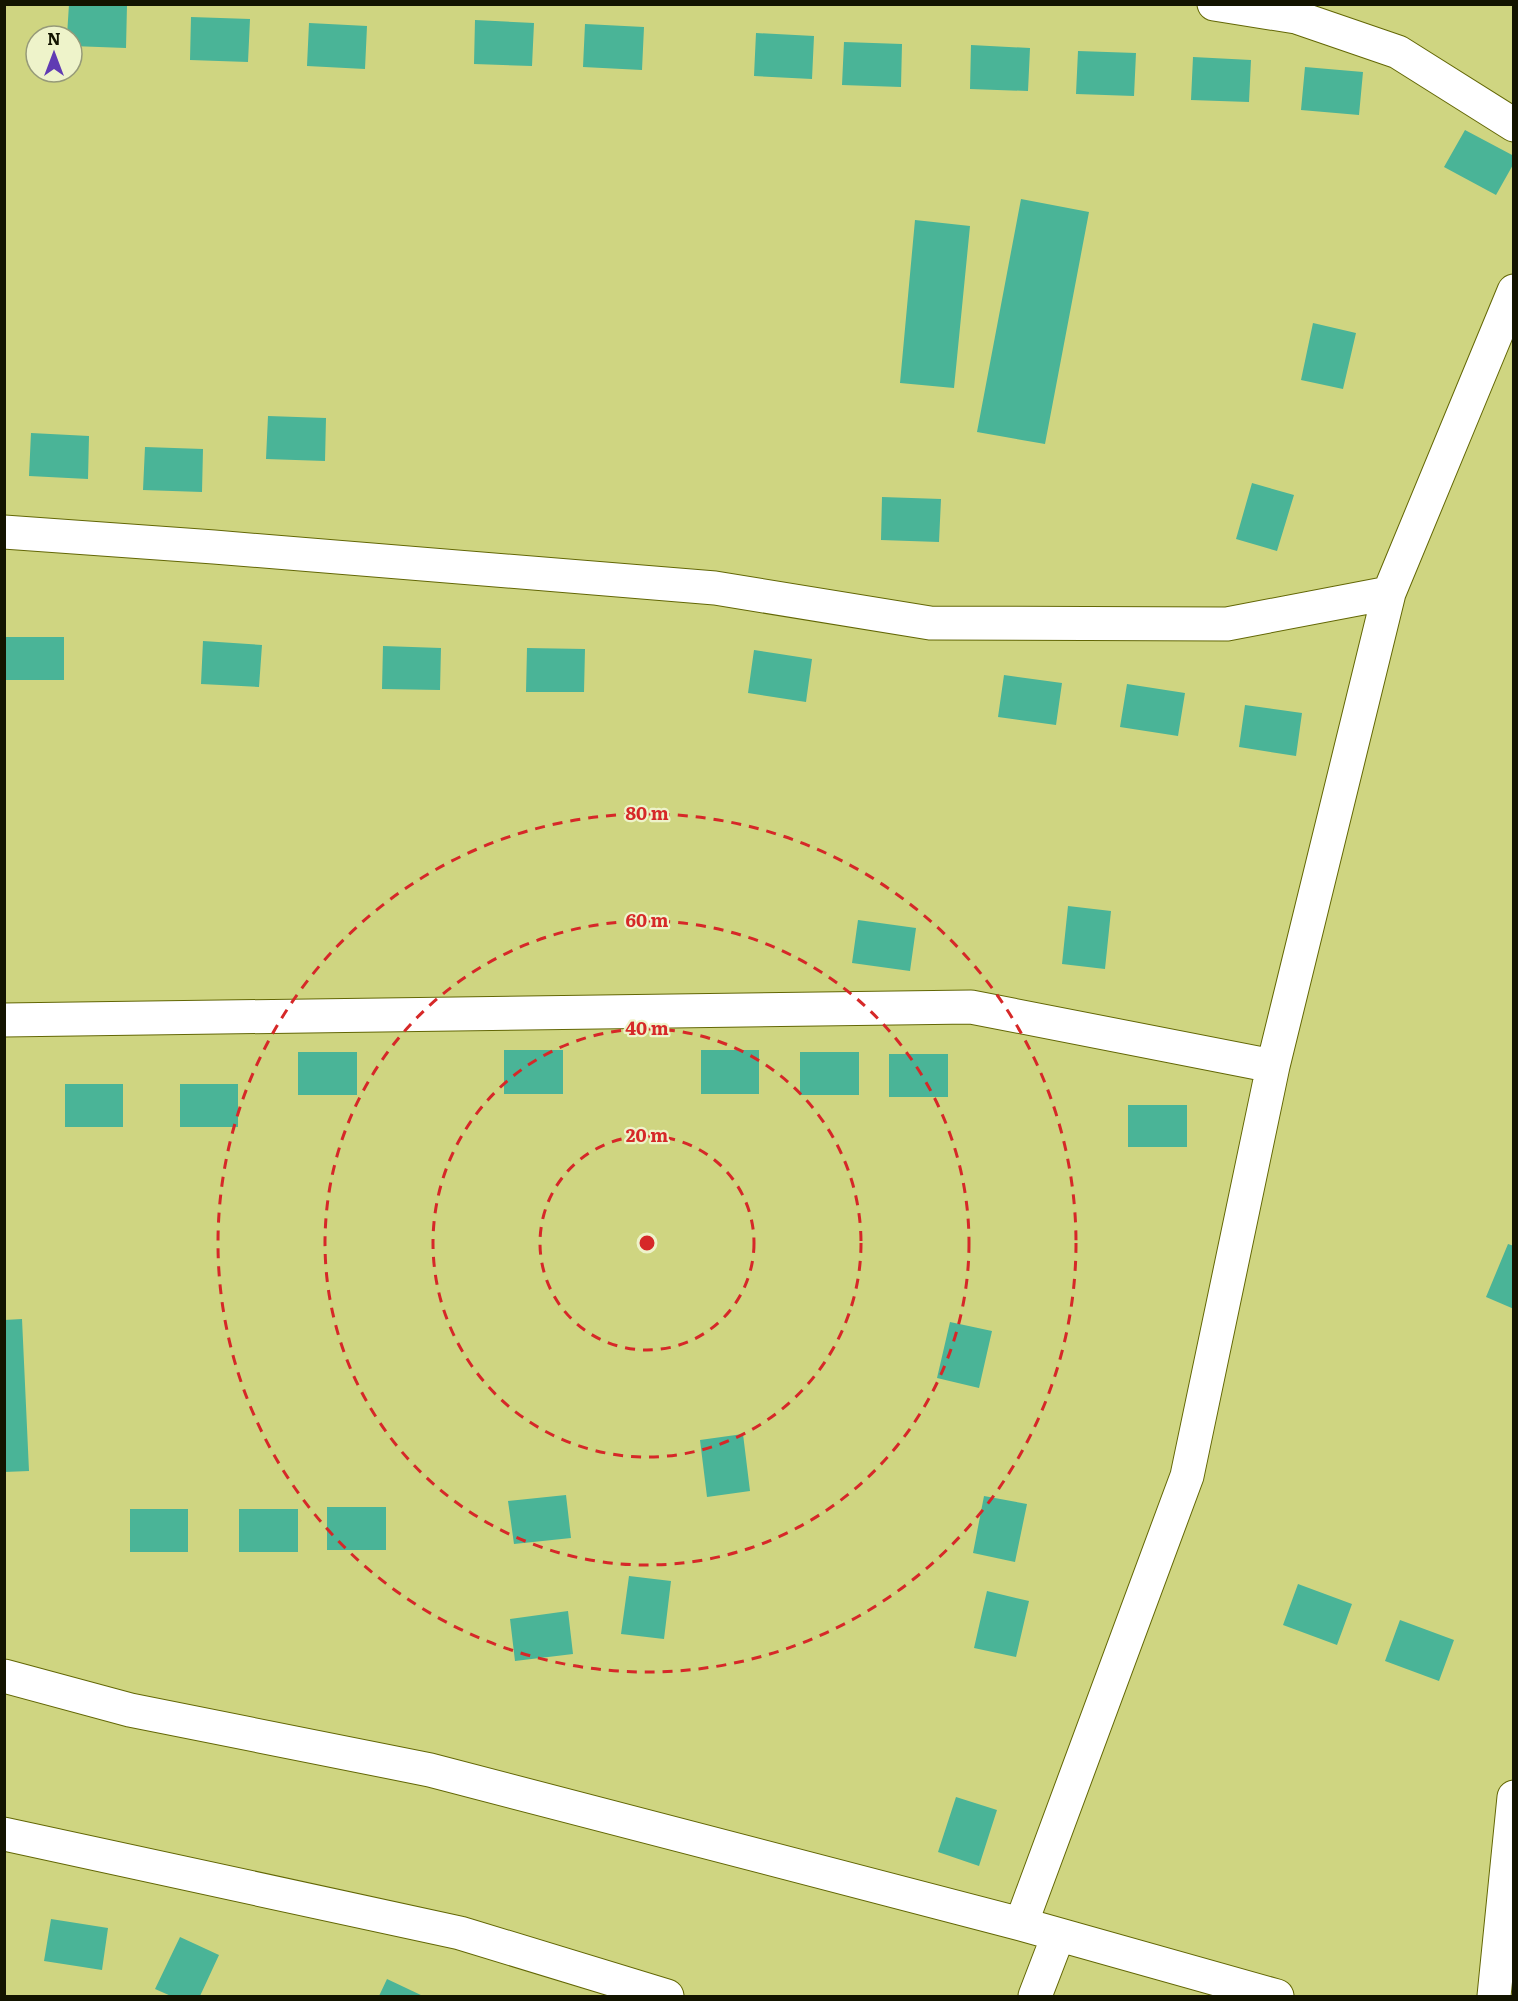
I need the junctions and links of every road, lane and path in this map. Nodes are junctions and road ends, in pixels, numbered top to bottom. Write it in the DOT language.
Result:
graph roads {
  1 [pos="1214,4"];
  2 [pos="1514,125"];
  3 [pos="1514,291"];
  4 [pos="4,532"];
  5 [pos="1389,593"];
  6 [pos="4,1020"];
  7 [pos="1273,1066"];
  8 [pos="4,1676"];
  9 [pos="1514,1797"];
  10 [pos="4,1834"];
  11 [pos="1021,1924"];
  12 [pos="1058,1936"];
  13 [pos="667,1996"];
  14 [pos="1035,1996"];
  15 [pos="1277,1996"];
  16 [pos="1494,1996"];
  1 -- 2 [label="street"];
  3 -- 5 [label="street"];
  4 -- 5 [label="street"];
  5 -- 7 [label="street"];
  6 -- 7 [label="street"];
  7 -- 11 [label="street"];
  8 -- 11 [label="street"];
  9 -- 16 [label="street"];
  10 -- 13 [label="street"];
  11 -- 12 [label="street"];
  12 -- 14 [label="street"];
  12 -- 15 [label="street"];
}
